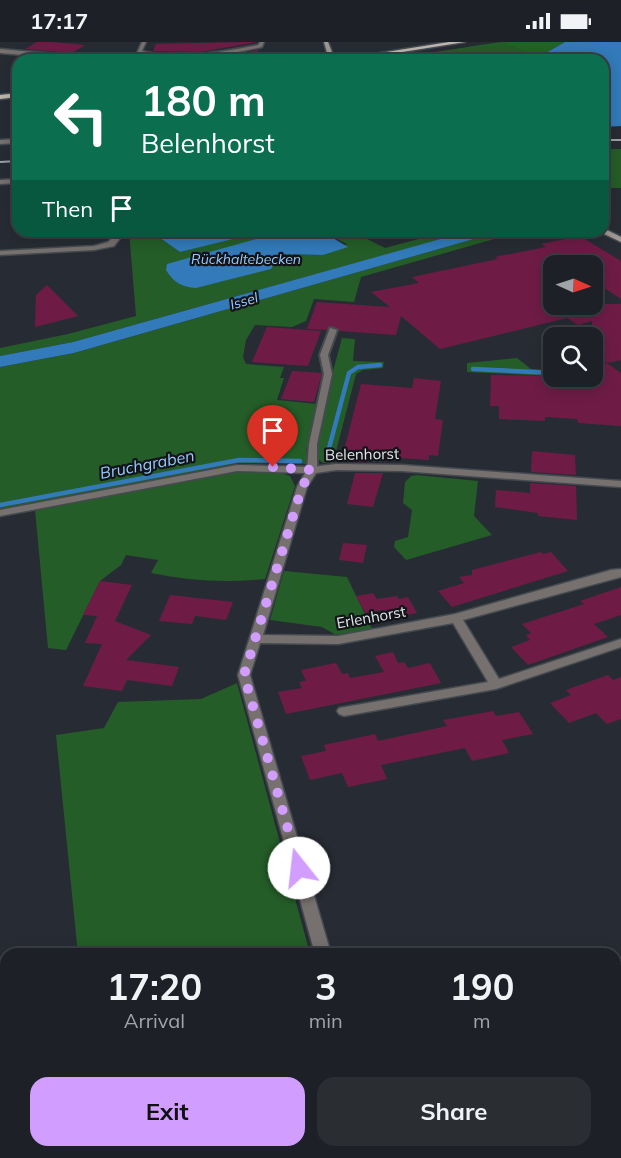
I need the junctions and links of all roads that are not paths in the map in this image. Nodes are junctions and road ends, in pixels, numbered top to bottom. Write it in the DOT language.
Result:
graph roads {
  1 [pos="144,42"];
  2 [pos="262,42"];
  3 [pos="462,42"];
  4 [pos="0,51"];
  5 [pos="31,54"];
  6 [pos="380,54"];
  7 [pos="117,237"];
  8 [pos="0,253"];
  9 [pos="333,330"];
  10 [pos="312,470"];
  11 [pos="621,484"];
  12 [pos="0,513"];
  13 [pos="621,573"];
  14 [pos="456,618"];
  15 [pos="255,639"];
  16 [pos="621,643"];
  17 [pos="496,685"];
  18 [pos="344,711"];
  19 [pos="321,948"];
  1 -- 2 [label="street"];
  3 -- 6 [label="main road"];
  4 -- 5 [label="street"];
  7 -- 8 [label="street"];
  9 -- 10 [label="lane"];
  10 -- 11 [label="street, Belenhorst"];
  10 -- 12 [label="street, Belenhorst"];
  10 -- 15 [label="street"];
  13 -- 14 [label="street, Erlenhorst"];
  14 -- 15 [label="street, Erlenhorst"];
  14 -- 17 [label="street"];
  15 -- 19 [label="street"];
  16 -- 17 [label="street"];
  17 -- 18 [label="street"];
}
